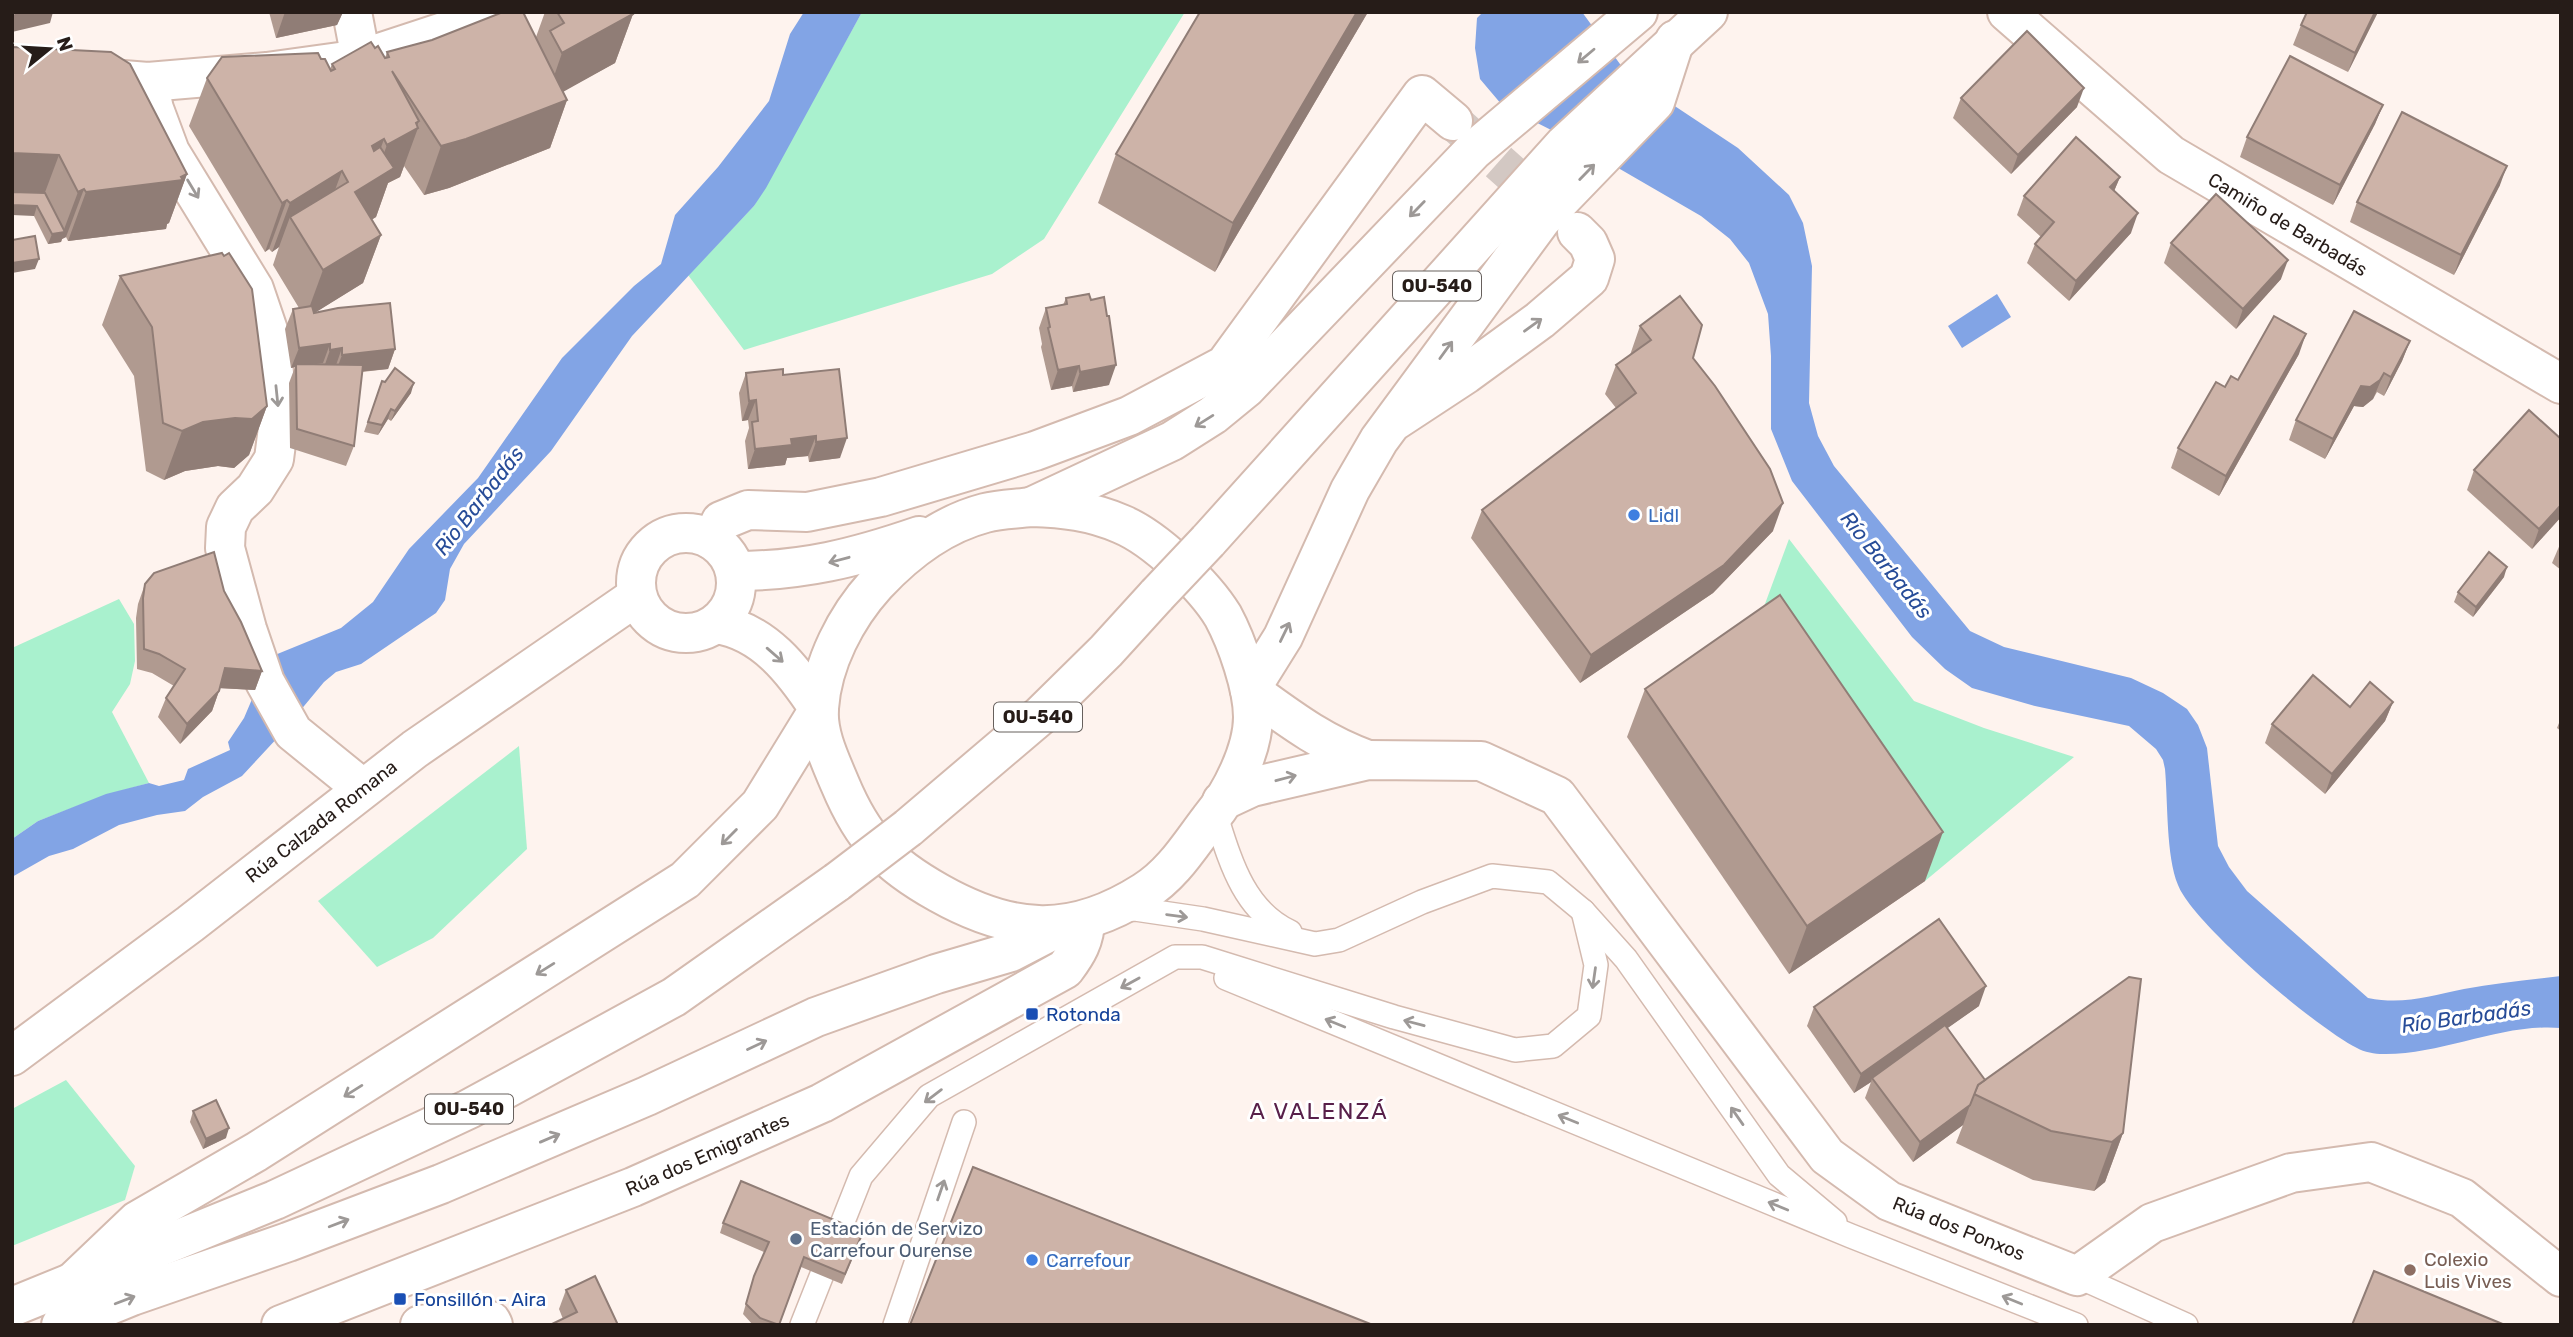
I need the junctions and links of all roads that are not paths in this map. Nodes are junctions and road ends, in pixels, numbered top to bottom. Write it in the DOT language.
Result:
graph roads {
  1 [pos="352,12"];
  2 [pos="503,12"];
  3 [pos="1638,12"];
  4 [pos="1708,12"];
  5 [pos="2021,20"];
  6 [pos="1675,40"];
  7 [pos="360,59"];
  8 [pos="94,79"];
  9 [pos="148,82"];
  10 [pos="1453,121"];
  11 [pos="1577,232"];
  12 [pos="1236,376"];
  13 [pos="2561,384"];
  14 [pos="1396,420"];
  15 [pos="1031,507"];
  16 [pos="951,526"];
  17 [pos="712,540"];
  18 [pos="735,571"];
  19 [pos="637,596"];
  20 [pos="716,624"];
  21 [pos="1250,690"];
  22 [pos="819,709"];
  23 [pos="1368,760"];
  24 [pos="362,788"];
  25 [pos="1219,807"];
  26 [pos="1583,911"];
  27 [pos="1086,918"];
  28 [pos="1315,944"];
  29 [pos="1175,957"];
  30 [pos="12,1056"];
  31 [pos="964,1122"];
  32 [pos="1851,1236"];
  33 [pos="2077,1276"];
  34 [pos="2561,1277"];
  35 [pos="72,1283"];
  36 [pos="12,1307"];
  37 [pos="292,1321"];
  38 [pos="61,1325"];
  39 [pos="349,1325"];
  40 [pos="419,1325"];
  41 [pos="493,1325"];
  42 [pos="803,1325"];
  43 [pos="895,1325"];
  44 [pos="2076,1325"];
  45 [pos="2186,1325"];
  1 -- 7 [label="street"];
  2 -- 7 [label="street"];
  3 -- 12 [label="street, one-way"];
  4 -- 6 [label="street, OU-540"];
  5 -- 13 [label="street, Camiño de Barbadás"];
  14 -- 6 [label="street, one-way"];
  6 -- 35 [label="street, OU-540, bridge"];
  7 -- 9 [label="street"];
  8 -- 9 [label="street"];
  9 -- 24 [label="street, one-way"];
  10 -- 12 [label="street"];
  14 -- 11 [label="street, one-way"];
  12 -- 15 [label="street, one-way"];
  12 -- 17 [label="street"];
  21 -- 14 [label="street, one-way"];
  15 -- 16 [label="street"];
  15 -- 21 [label="street"];
  16 -- 18 [label="street, one-way"];
  16 -- 22 [label="street"];
  17 -- 18 [label="street"];
  17 -- 19 [label="street"];
  18 -- 20 [label="street"];
  19 -- 20 [label="street"];
  19 -- 24 [label="street, Rúa Calzada Romana"];
  20 -- 22 [label="street, one-way"];
  21 -- 23 [label="street, Rúa dos Ponxos"];
  21 -- 25 [label="street"];
  22 -- 27 [label="street"];
  22 -- 35 [label="street, one-way"];
  25 -- 23 [label="street, Rúa dos Ponxos, one-way"];
  23 -- 33 [label="street, Rúa dos Ponxos"];
  24 -- 30 [label="street, Rúa Calzada Romana"];
  25 -- 27 [label="street"];
  25 -- 28 [label="lane"];
  26 -- 28 [label="lane"];
  26 -- 29 [label="lane, one-way"];
  32 -- 26 [label="lane, one-way"];
  27 -- 28 [label="lane, one-way"];
  27 -- 37 [label="street, Rúa dos Emigrantes"];
  38 -- 27 [label="street, one-way"];
  32 -- 29 [label="lane, one-way"];
  29 -- 42 [label="lane, one-way"];
  43 -- 31 [label="lane, one-way"];
  44 -- 32 [label="lane, one-way"];
  33 -- 34 [label="street"];
  33 -- 45 [label="lane"];
  35 -- 36 [label="street, OU-540"];
  37 -- 39 [label="street"];
  40 -- 41 [label="street"];
}
